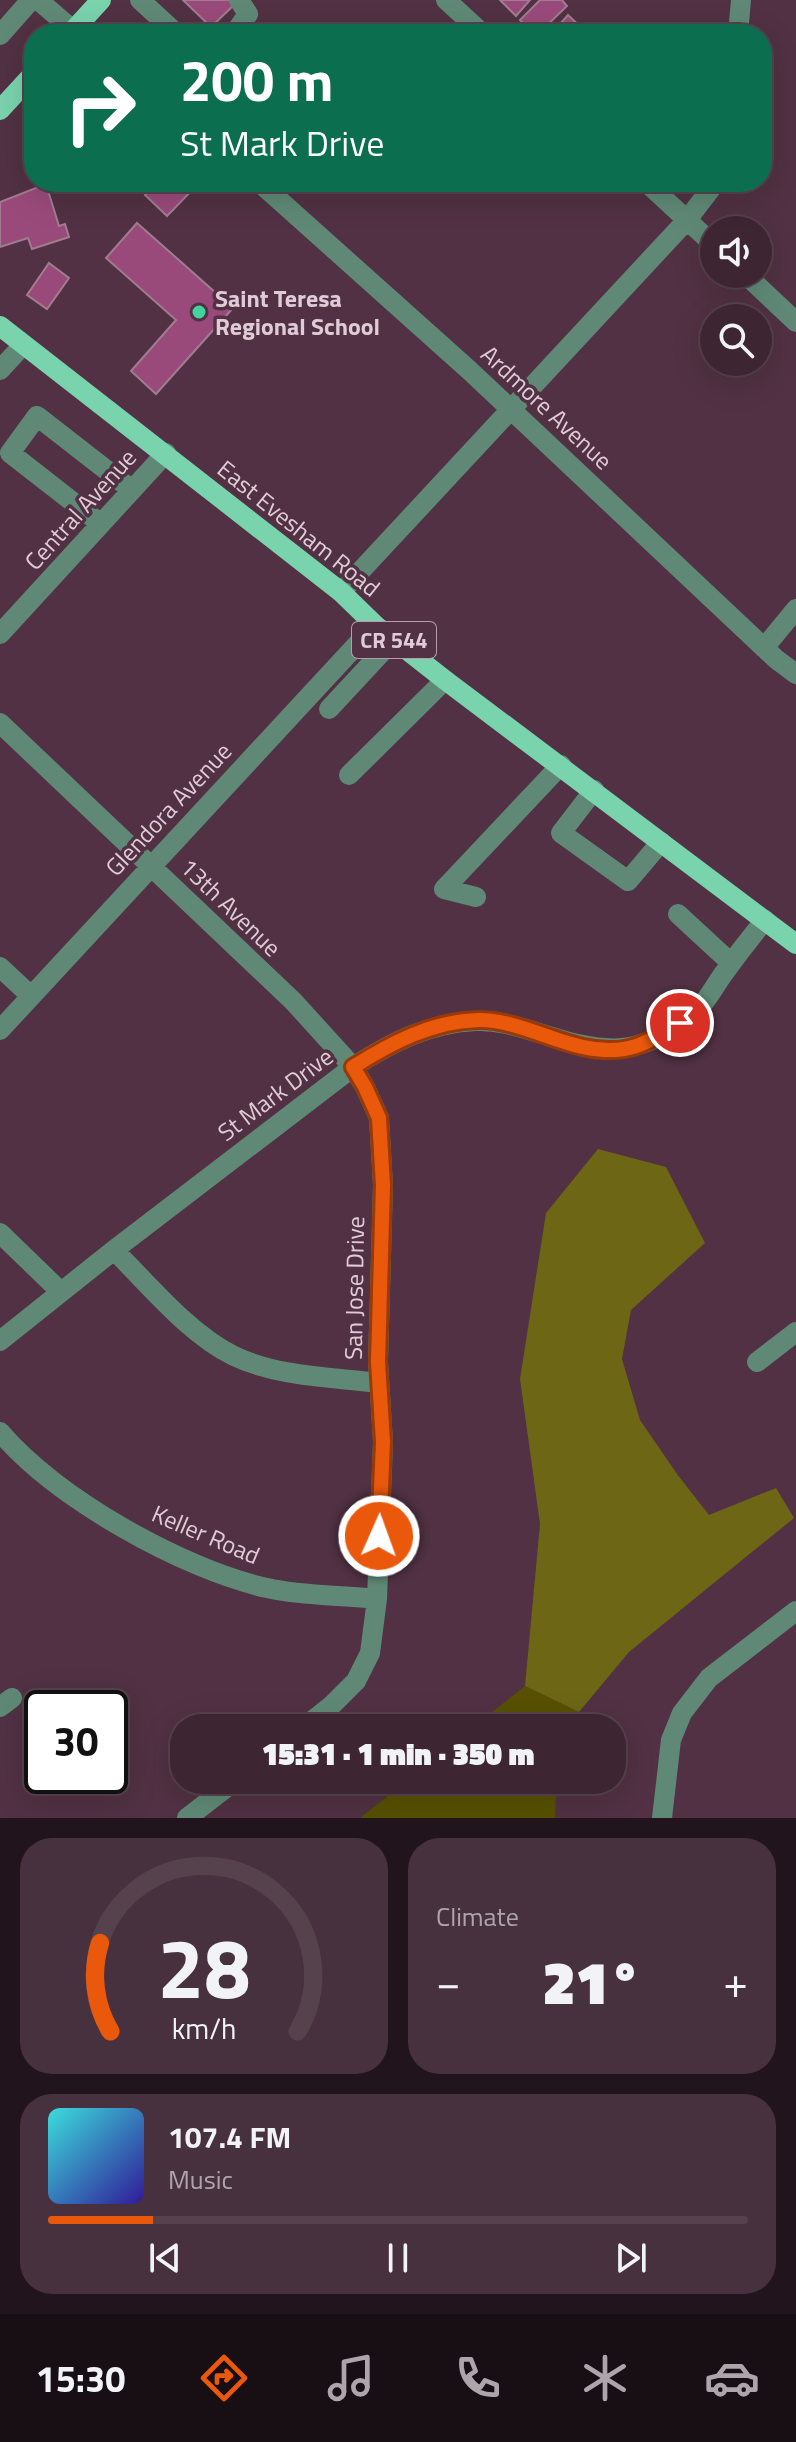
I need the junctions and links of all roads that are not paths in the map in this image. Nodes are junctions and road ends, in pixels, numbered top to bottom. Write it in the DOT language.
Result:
graph roads {
  1 [pos="31,0"];
  2 [pos="38,0"];
  3 [pos="101,0"];
  4 [pos="140,0"];
  5 [pos="239,0"];
  6 [pos="446,0"];
  7 [pos="741,0"];
  8 [pos="71,24"];
  9 [pos="83,24"];
  10 [pos="166,24"];
  11 [pos="241,24"];
  12 [pos="472,24"];
  13 [pos="739,24"];
  14 [pos="0,35"];
  15 [pos="24,84"];
  16 [pos="0,110"];
  17 [pos="270,192"];
  18 [pos="657,192"];
  19 [pos="708,192"];
  20 [pos="687,220"];
  21 [pos="700,232"];
  22 [pos="760,288"];
  23 [pos="796,322"];
  24 [pos="0,326"];
  25 [pos="23,345"];
  26 [pos="0,370"];
  27 [pos="512,410"];
  28 [pos="166,453"];
  29 [pos="132,490"];
  30 [pos="101,524"];
  31 [pos="341,592"];
  32 [pos="796,609"];
  33 [pos="375,625"];
  34 [pos="0,634"];
  35 [pos="394,639"];
  36 [pos="764,648"];
  37 [pos="796,674"];
  38 [pos="445,680"];
  39 [pos="329,709"];
  40 [pos="0,723"];
  41 [pos="561,765"];
  42 [pos="349,775"];
  43 [pos="594,790"];
  44 [pos="661,842"];
  45 [pos="151,866"];
  46 [pos="476,897"];
  47 [pos="678,914"];
  48 [pos="765,920"];
  49 [pos="796,944"];
  50 [pos="731,963"];
  51 [pos="0,967"];
  52 [pos="31,996"];
  53 [pos="0,1030"];
  54 [pos="353,1067"];
  55 [pos="0,1233"];
  56 [pos="114,1250"];
  57 [pos="61,1292"];
  58 [pos="796,1332"];
  59 [pos="0,1341"];
  60 [pos="757,1362"];
  61 [pos="379,1383"];
  62 [pos="0,1432"];
  63 [pos="377,1599"];
  64 [pos="796,1611"];
  65 [pos="321,1714"];
  66 [pos="218,1794"];
  67 [pos="187,1818"];
  68 [pos="662,1818"];
  1 -- 14 [label="street"];
  2 -- 8 [label="street"];
  3 -- 9 [label="main road"];
  4 -- 10 [label="street"];
  5 -- 11 [label="street"];
  6 -- 12 [label="street"];
  7 -- 13 [label="street"];
  15 -- 16 [label="main road"];
  17 -- 27 [label="street, Ardmore Avenue"];
  18 -- 20 [label="street"];
  19 -- 20 [label="street"];
  20 -- 21 [label="street"];
  20 -- 27 [label="street"];
  22 -- 23 [label="street"];
  24 -- 25 [label="main road, East Evesham Road / CR 544"];
  25 -- 26 [label="street"];
  25 -- 28 [label="main road, East Evesham Road / CR 544"];
  27 -- 31 [label="street"];
  27 -- 36 [label="street, Ardmore Avenue"];
  28 -- 29 [label="street, Central Avenue"];
  28 -- 31 [label="main road, East Evesham Road / CR 544"];
  29 -- 30 [label="street, Central Avenue"];
  29 -- 30 [label="street"];
  30 -- 34 [label="street, Central Avenue"];
  31 -- 33 [label="main road, East Evesham Road / CR 544"];
  32 -- 36 [label="street"];
  33 -- 35 [label="main road, East Evesham Road / CR 544"];
  33 -- 45 [label="street, Glendora Avenue"];
  35 -- 38 [label="main road, East Evesham Road / CR 544"];
  35 -- 39 [label="street"];
  36 -- 37 [label="street, Ardmore Avenue"];
  38 -- 41 [label="main road, East Evesham Road / CR 544"];
  38 -- 42 [label="street"];
  40 -- 45 [label="street, 13th Avenue"];
  41 -- 43 [label="main road, East Evesham Road / CR 544"];
  41 -- 46 [label="street"];
  43 -- 44 [label="main road, East Evesham Road / CR 544"];
  43 -- 44 [label="street"];
  44 -- 48 [label="main road, East Evesham Road / CR 544"];
  45 -- 52 [label="street, Glendora Avenue"];
  45 -- 54 [label="street, 13th Avenue"];
  47 -- 50 [label="street"];
  48 -- 49 [label="main road, East Evesham Road / CR 544"];
  48 -- 50 [label="street, St Mark Drive"];
  50 -- 54 [label="street, St Mark Drive"];
  51 -- 52 [label="street"];
  52 -- 53 [label="street, Glendora Avenue"];
  54 -- 56 [label="street, St Mark Drive"];
  54 -- 61 [label="street, San Jose Drive"];
  55 -- 57 [label="street"];
  56 -- 57 [label="street, St Mark Drive"];
  56 -- 61 [label="street"];
  57 -- 59 [label="street, St Mark Drive"];
  58 -- 60 [label="street"];
  61 -- 63 [label="street, San Jose Drive"];
  62 -- 63 [label="street, Keller Road"];
  63 -- 65 [label="street, San Jose Drive"];
  64 -- 68 [label="street"];
  66 -- 67 [label="street"];
}
